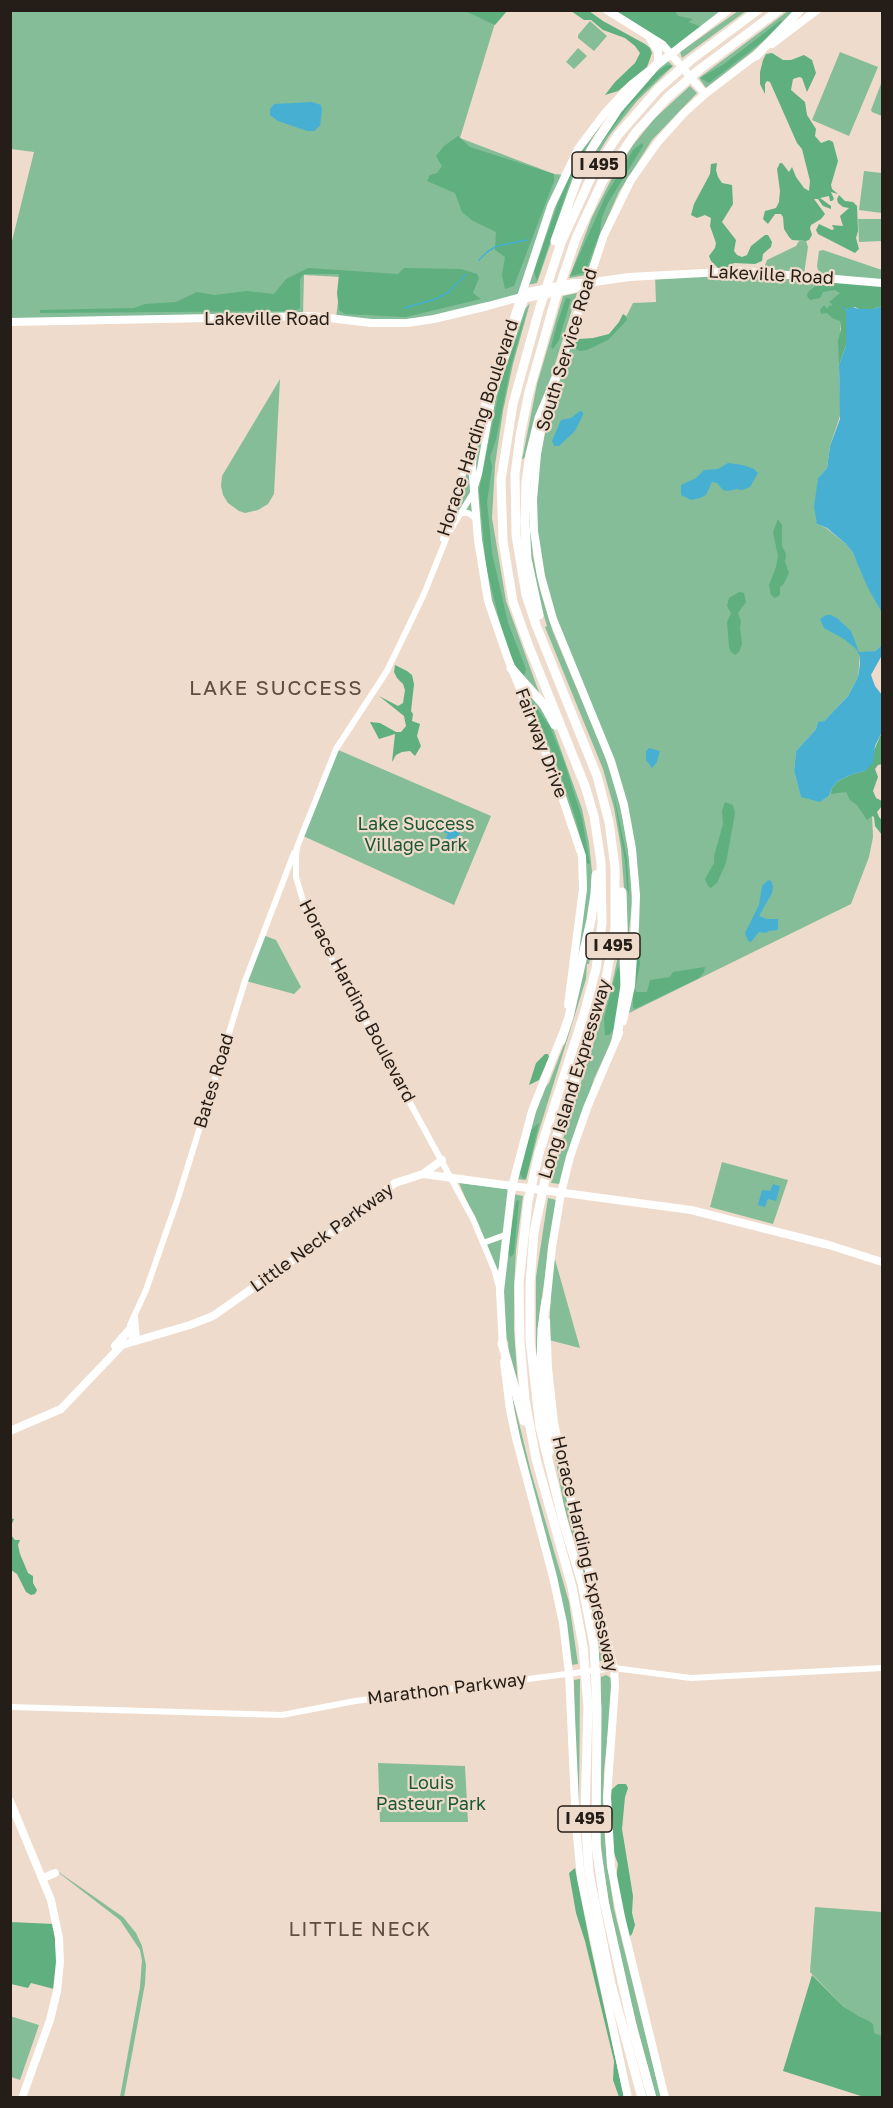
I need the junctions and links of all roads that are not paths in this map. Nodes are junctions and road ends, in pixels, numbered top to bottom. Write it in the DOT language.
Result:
graph roads {
  1 [pos="607,10"];
  2 [pos="728,10"];
  3 [pos="758,10"];
  4 [pos="779,10"];
  5 [pos="800,10"];
  6 [pos="817,10"];
  7 [pos="648,35"];
  8 [pos="691,38"];
  9 [pos="671,53"];
  10 [pos="756,56"];
  11 [pos="658,63"];
  12 [pos="705,94"];
  13 [pos="548,272"];
  14 [pos="587,283"];
  15 [pos="882,283"];
  16 [pos="525,296"];
  17 [pos="10,322"];
  18 [pos="555,380"];
  19 [pos="474,439"];
  20 [pos="474,490"];
  21 [pos="460,513"];
  22 [pos="477,519"];
  23 [pos="438,560"];
  24 [pos="511,668"];
  25 [pos="560,683"];
  26 [pos="575,758"];
  27 [pos="585,786"];
  28 [pos="297,847"];
  29 [pos="613,851"];
  30 [pos="624,1016"];
  31 [pos="617,1037"];
  32 [pos="559,1044"];
  33 [pos="442,1160"];
  34 [pos="423,1174"];
  35 [pos="451,1178"];
  36 [pos="512,1187"];
  37 [pos="561,1192"];
  38 [pos="505,1235"];
  39 [pos="483,1243"];
  40 [pos="882,1262"];
  41 [pos="500,1291"];
  42 [pos="546,1301"];
  43 [pos="135,1317"];
  44 [pos="129,1329"];
  45 [pos="134,1340"];
  46 [pos="502,1343"];
  47 [pos="111,1354"];
  48 [pos="10,1431"];
  49 [pos="536,1459"];
  50 [pos="563,1521"];
  51 [pos="614,1668"];
  52 [pos="882,1668"];
  53 [pos="573,1673"];
  54 [pos="10,1707"];
  55 [pos="10,1801"];
  56 [pos="55,1873"];
  57 [pos="42,1878"];
  58 [pos="21,2097"];
  59 [pos="628,2097"];
  60 [pos="642,2097"];
  61 [pos="652,2097"];
  62 [pos="665,2097"];
  1 -- 7 [label="main road"];
  2 -- 8 [label="main road"];
  3 -- 13 [label="highway, I 495"];
  4 -- 25 [label="highway, Long Island Expressway / I 495"];
  5 -- 10 [label="highway"];
  6 -- 10 [label="main road, South Service Road"];
  7 -- 8 [label="main road"];
  7 -- 9 [label="main road"];
  7 -- 11 [label="main road"];
  8 -- 9 [label="main road"];
  9 -- 11 [label="main road"];
  9 -- 12 [label="main road"];
  10 -- 12 [label="main road, South Service Road"];
  11 -- 13 [label="highway"];
  11 -- 16 [label="main road"];
  12 -- 14 [label="main road, South Service Road"];
  13 -- 26 [label="highway, Long Island Expressway / I 495"];
  14 -- 15 [label="main road, Lakeville Road"];
  14 -- 16 [label="main road, Lakeville Road"];
  14 -- 18 [label="main road, South Service Road"];
  16 -- 17 [label="main road, Lakeville Road"];
  16 -- 19 [label="main road, Horace Harding Boulevard"];
  16 -- 20 [label="street, Horace Harding Boulevard"];
  18 -- 25 [label="highway"];
  18 -- 30 [label="main road, South Service Road"];
  19 -- 20 [label="main road, Fairway Drive"];
  19 -- 23 [label="street, Horace Harding Boulevard"];
  20 -- 21 [label="street, Horace Harding Boulevard"];
  20 -- 22 [label="main road, Fairway Drive"];
  21 -- 22 [label="street"];
  21 -- 23 [label="street, Horace Harding Boulevard"];
  22 -- 24 [label="main road, Fairway Drive"];
  23 -- 28 [label="street, Horace Harding Boulevard"];
  24 -- 26 [label="highway"];
  24 -- 32 [label="main road, Fairway Drive"];
  25 -- 29 [label="highway, Long Island Expressway / I 495"];
  26 -- 27 [label="highway, Long Island Expressway / I 495"];
  27 -- 32 [label="highway"];
  27 -- 49 [label="highway, Long Island Expressway / I 495"];
  28 -- 33 [label="street, Horace Harding Boulevard"];
  28 -- 43 [label="street, Bates Road"];
  29 -- 31 [label="highway"];
  29 -- 50 [label="highway, Long Island Expressway / I 495"];
  30 -- 31 [label="main road, Horace Harding Expressway"];
  31 -- 37 [label="main road, Horace Harding Expressway"];
  32 -- 36 [label="main road, Horace Harding Expressway"];
  33 -- 34 [label="main road"];
  33 -- 35 [label="street, Horace Harding Boulevard"];
  34 -- 35 [label="main road, Little Neck Parkway"];
  34 -- 45 [label="main road, Little Neck Parkway"];
  35 -- 36 [label="main road, Little Neck Parkway"];
  35 -- 39 [label="street, Horace Harding Boulevard"];
  36 -- 37 [label="main road, Little Neck Parkway"];
  36 -- 38 [label="main road, Horace Harding Expressway"];
  37 -- 40 [label="main road, Little Neck Parkway"];
  37 -- 42 [label="main road, Horace Harding Expressway"];
  38 -- 39 [label="street"];
  38 -- 41 [label="main road, Horace Harding Expressway"];
  39 -- 41 [label="street, Horace Harding Boulevard"];
  41 -- 46 [label="main road, Horace Harding Expressway"];
  42 -- 50 [label="highway"];
  42 -- 51 [label="main road, Horace Harding Expressway"];
  43 -- 44 [label="street, Bates Road"];
  43 -- 45 [label="street, Bates Road"];
  44 -- 45 [label="street"];
  44 -- 47 [label="main road"];
  45 -- 47 [label="main road, Little Neck Parkway"];
  46 -- 49 [label="highway"];
  46 -- 53 [label="main road, Horace Harding Expressway"];
  47 -- 48 [label="main road, Little Neck Parkway"];
  49 -- 60 [label="highway, Long Island Expressway / I 495"];
  50 -- 61 [label="highway, Long Island Expressway / I 495"];
  51 -- 52 [label="street, Marathon Parkway"];
  51 -- 53 [label="street, Marathon Parkway"];
  51 -- 62 [label="main road, Horace Harding Expressway"];
  53 -- 54 [label="street, Marathon Parkway"];
  53 -- 59 [label="main road, Horace Harding Expressway"];
  55 -- 57 [label="main road"];
  56 -- 57 [label="main road"];
  57 -- 58 [label="main road"];
}
